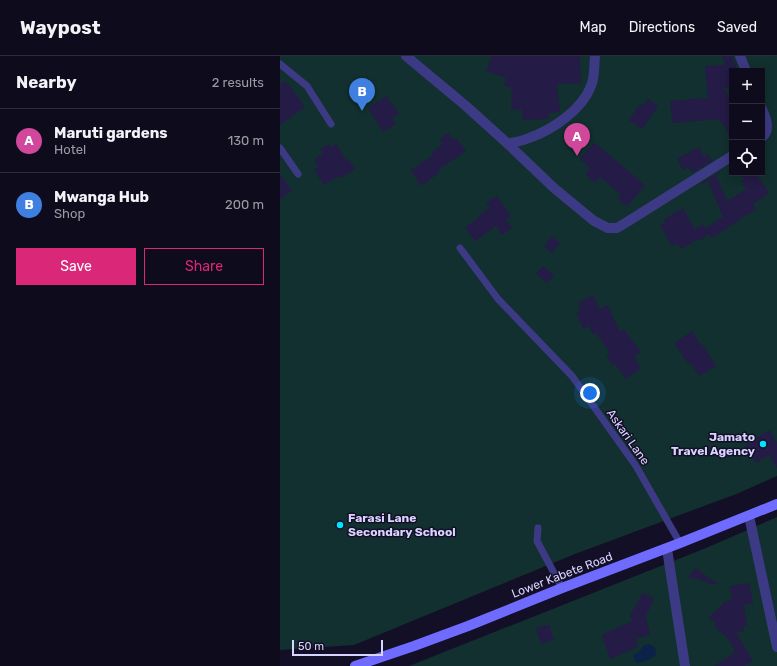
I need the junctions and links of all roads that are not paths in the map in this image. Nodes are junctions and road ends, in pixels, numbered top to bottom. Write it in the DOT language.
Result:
graph roads {
  1 [pos="406,56"];
  2 [pos="595,56"];
  3 [pos="740,56"];
  4 [pos="280,64"];
  5 [pos="745,68"];
  6 [pos="765,116"];
  7 [pos="331,124"];
  8 [pos="765,134"];
  9 [pos="508,144"];
  10 [pos="280,148"];
  11 [pos="729,158"];
  12 [pos="298,174"];
  13 [pos="460,248"];
  14 [pos="777,504"];
  15 [pos="748,516"];
  16 [pos="538,528"];
  17 [pos="680,544"];
  18 [pos="667,548"];
  19 [pos="562,588"];
  20 [pos="777,647"];
  21 [pos="355,666"];
  22 [pos="685,666"];
  1 -- 9 [label="street"];
  2 -- 9 [label="street"];
  3 -- 5 [label="street"];
  4 -- 7 [label="lane"];
  6 -- 8 [label="street"];
  9 -- 11 [label="street"];
  10 -- 12 [label="lane"];
  13 -- 17 [label="lane, Askari Lane"];
  14 -- 15 [label="main road, Lower Kabete Road"];
  15 -- 17 [label="main road, Lower Kabete Road"];
  15 -- 20 [label="street"];
  16 -- 19 [label="lane"];
  17 -- 18 [label="main road, Lower Kabete Road"];
  18 -- 19 [label="main road, Lower Kabete Road"];
  18 -- 22 [label="street"];
  19 -- 21 [label="main road, Lower Kabete Road"];
}
